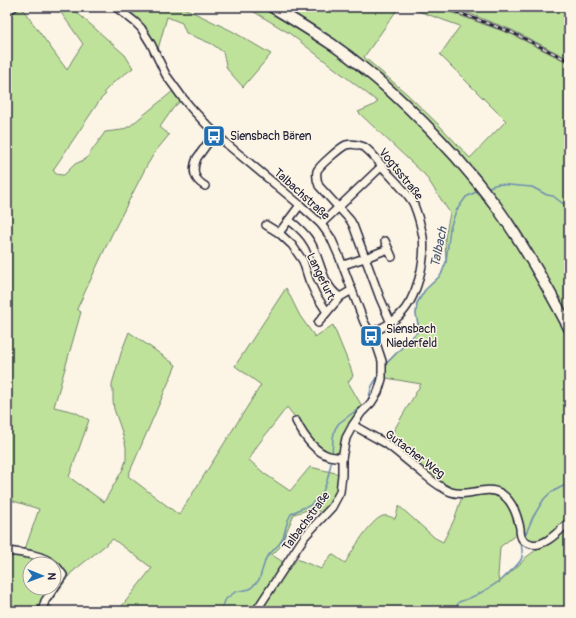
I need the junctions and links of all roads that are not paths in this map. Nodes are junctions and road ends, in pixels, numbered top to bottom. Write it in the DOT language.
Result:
graph roads {
  1 [pos="14,7"];
  2 [pos="116,7"];
  3 [pos="272,7"];
  4 [pos="7,11"];
  5 [pos="215,133"];
  6 [pos="382,166"];
  7 [pos="205,186"];
  8 [pos="300,205"];
  9 [pos="339,208"];
  10 [pos="289,220"];
  11 [pos="322,224"];
  12 [pos="266,225"];
  13 [pos="279,233"];
  14 [pos="385,241"];
  15 [pos="388,249"];
  16 [pos="392,257"];
  17 [pos="365,258"];
  18 [pos="343,265"];
  19 [pos="352,290"];
  20 [pos="340,297"];
  21 [pos="327,312"];
  22 [pos="391,322"];
  23 [pos="318,323"];
  24 [pos="569,328"];
  25 [pos="370,333"];
  26 [pos="296,421"];
  27 [pos="353,425"];
  28 [pos="342,458"];
  29 [pos="569,522"];
  30 [pos="7,551"];
  31 [pos="37,556"];
  32 [pos="48,596"];
  33 [pos="42,611"];
  34 [pos="256,611"];
  1 -- 4 [label="street"];
  2 -- 5 [label="street, Talbachstraße"];
  3 -- 24 [label="highway"];
  5 -- 7 [label="street"];
  5 -- 8 [label="street, Talbachstraße"];
  6 -- 9 [label="street"];
  6 -- 9 [label="street, Vogtsstraße"];
  6 -- 22 [label="street, Vogtsstraße"];
  8 -- 10 [label="street"];
  8 -- 11 [label="street, Talbachstraße"];
  9 -- 11 [label="street"];
  9 -- 17 [label="street"];
  10 -- 13 [label="street"];
  10 -- 20 [label="street, Langefurt"];
  11 -- 18 [label="street, Talbachstraße"];
  12 -- 13 [label="street, Langefurt"];
  13 -- 21 [label="street, Langefurt"];
  14 -- 15 [label="street"];
  15 -- 16 [label="street"];
  15 -- 17 [label="street"];
  17 -- 18 [label="street"];
  17 -- 22 [label="street"];
  18 -- 19 [label="street, Talbachstraße"];
  19 -- 20 [label="street, Langefurt"];
  19 -- 25 [label="street, Talbachstraße"];
  20 -- 21 [label="street, Langefurt"];
  21 -- 23 [label="street, Langefurt"];
  22 -- 25 [label="street, Vogtsstraße"];
  25 -- 27 [label="street, Talbachstraße"];
  26 -- 28 [label="street"];
  27 -- 28 [label="street, Talbachstraße"];
  27 -- 29 [label="street, Gutacher Weg"];
  28 -- 34 [label="street, Talbachstraße"];
  30 -- 31 [label="street"];
  32 -- 33 [label="street"];
}
